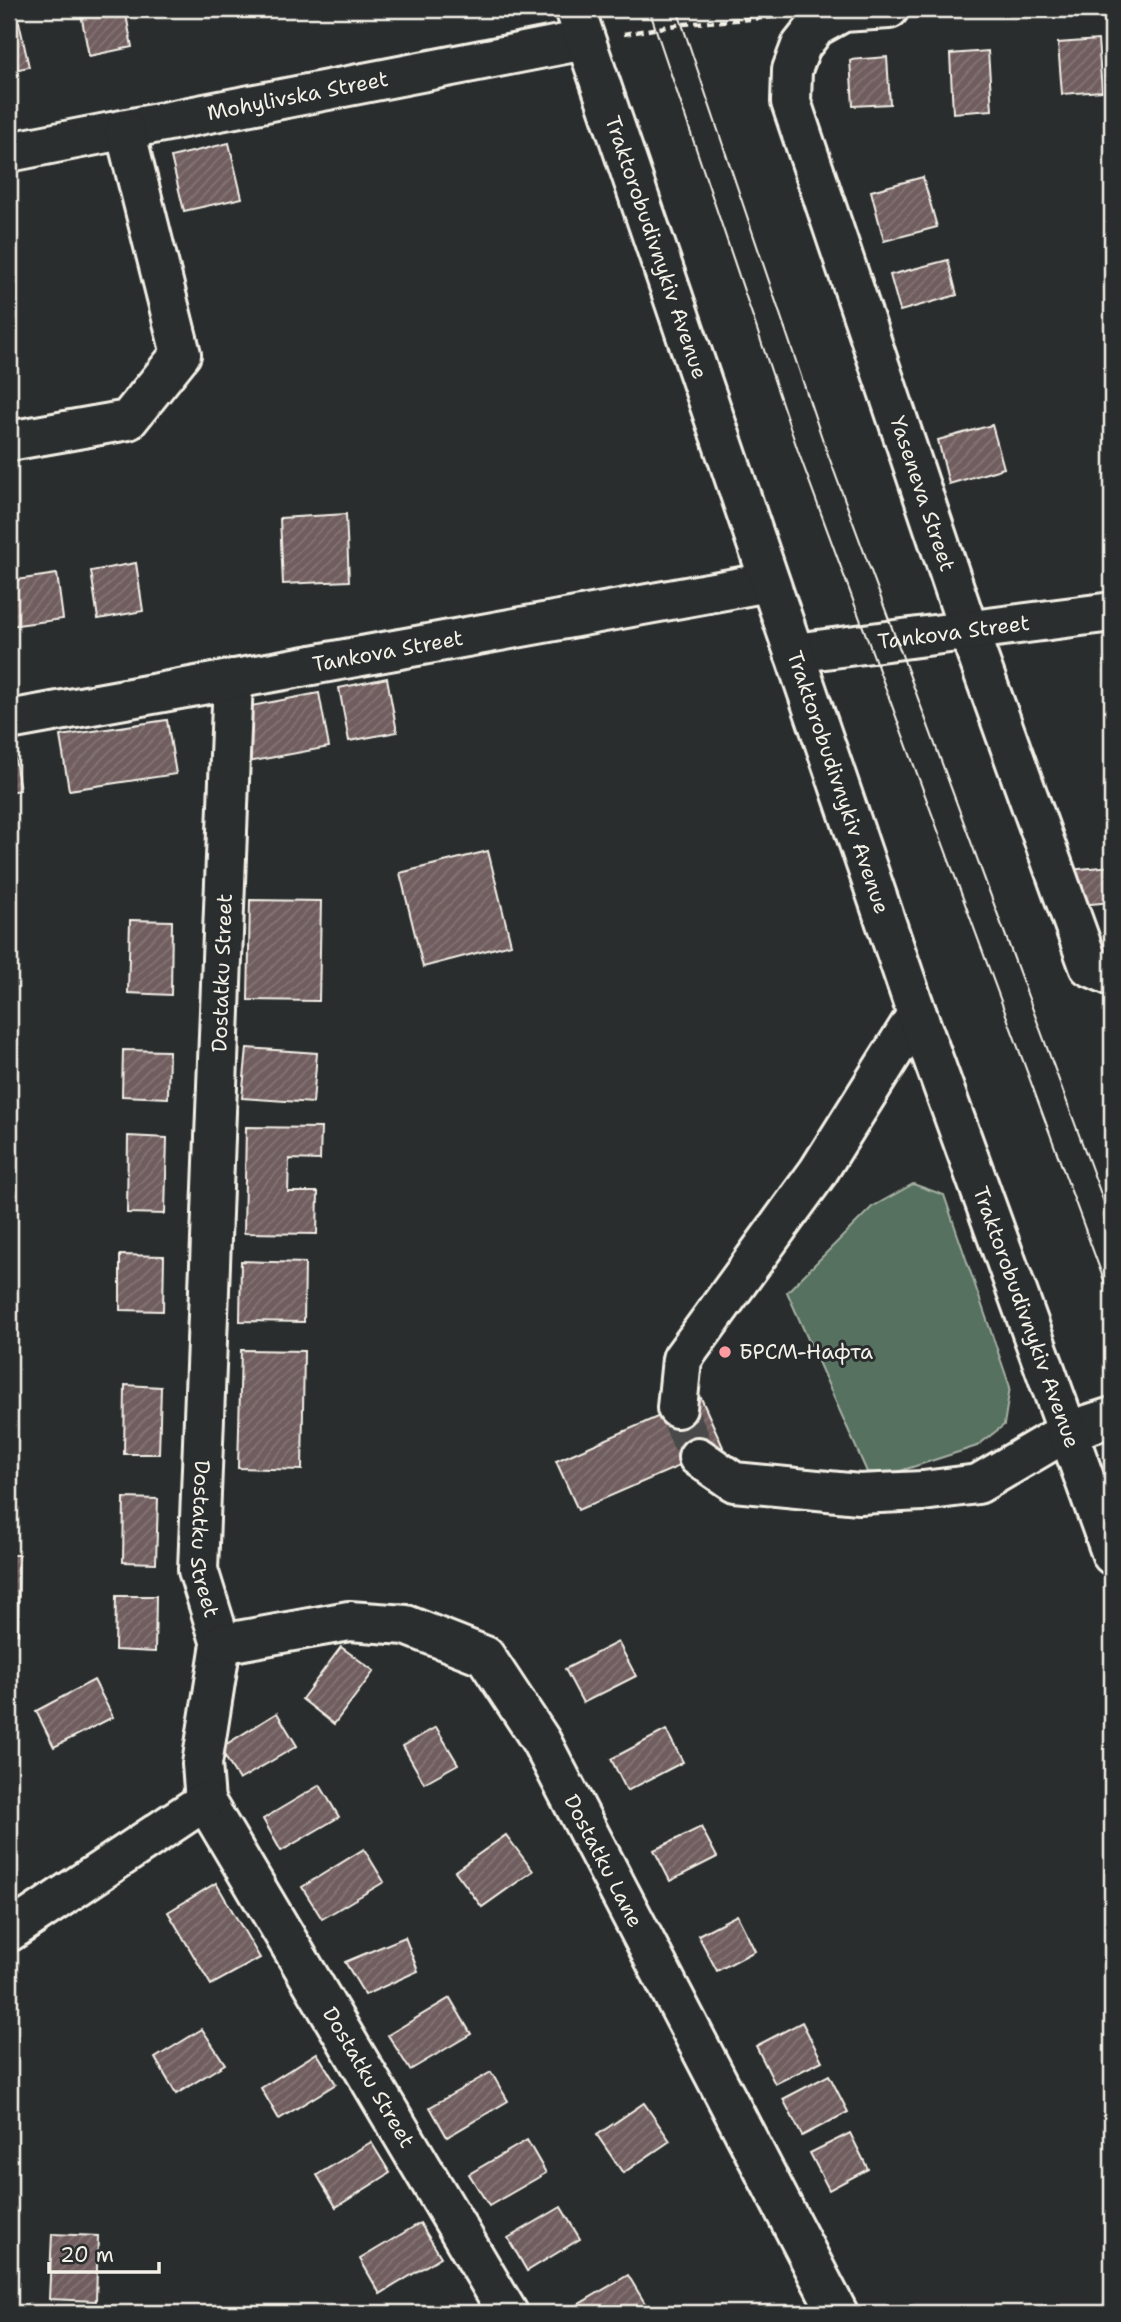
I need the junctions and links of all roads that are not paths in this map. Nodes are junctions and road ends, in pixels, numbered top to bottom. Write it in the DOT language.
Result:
graph roads {
  1 [pos="889,9"];
  2 [pos="580,24"];
  3 [pos="125,130"];
  4 [pos="9,152"];
  5 [pos="9,442"];
  6 [pos="769,582"];
  7 [pos="1112,612"];
  8 [pos="968,632"];
  9 [pos="794,653"];
  10 [pos="233,679"];
  11 [pos="9,720"];
  12 [pos="1112,976"];
  13 [pos="917,1014"];
  14 [pos="677,1408"];
  15 [pos="1112,1417"];
  16 [pos="1068,1431"];
  17 [pos="698,1457"];
  18 [pos="1112,1555"];
  19 [pos="221,1644"];
  20 [pos="205,1801"];
  21 [pos="9,1933"];
  22 [pos="508,2313"];
  23 [pos="838,2313"];
  1 -- 8 [label="street, Yaseneva Street"];
  2 -- 3 [label="street, Mohylivska Street"];
  2 -- 6 [label="street, Traktorobudivnykiv Avenue"];
  3 -- 4 [label="street, Mohylivska Street"];
  3 -- 5 [label="street"];
  6 -- 9 [label="street, Traktorobudivnykiv Avenue"];
  6 -- 10 [label="street, Tankova Street"];
  7 -- 8 [label="street, Tankova Street"];
  8 -- 9 [label="street, Tankova Street"];
  8 -- 12 [label="street, Yaseneva Street"];
  9 -- 13 [label="street, Traktorobudivnykiv Avenue"];
  10 -- 11 [label="street, Tankova Street"];
  10 -- 19 [label="street, Dostatku Street"];
  13 -- 14 [label="street"];
  13 -- 16 [label="street, Traktorobudivnykiv Avenue"];
  15 -- 16 [label="street"];
  16 -- 17 [label="street"];
  16 -- 18 [label="street, Traktorobudivnykiv Avenue"];
  19 -- 20 [label="street, Dostatku Street"];
  19 -- 23 [label="street, Dostatku Lane"];
  20 -- 21 [label="street"];
  20 -- 22 [label="street, Dostatku Street"];
}
